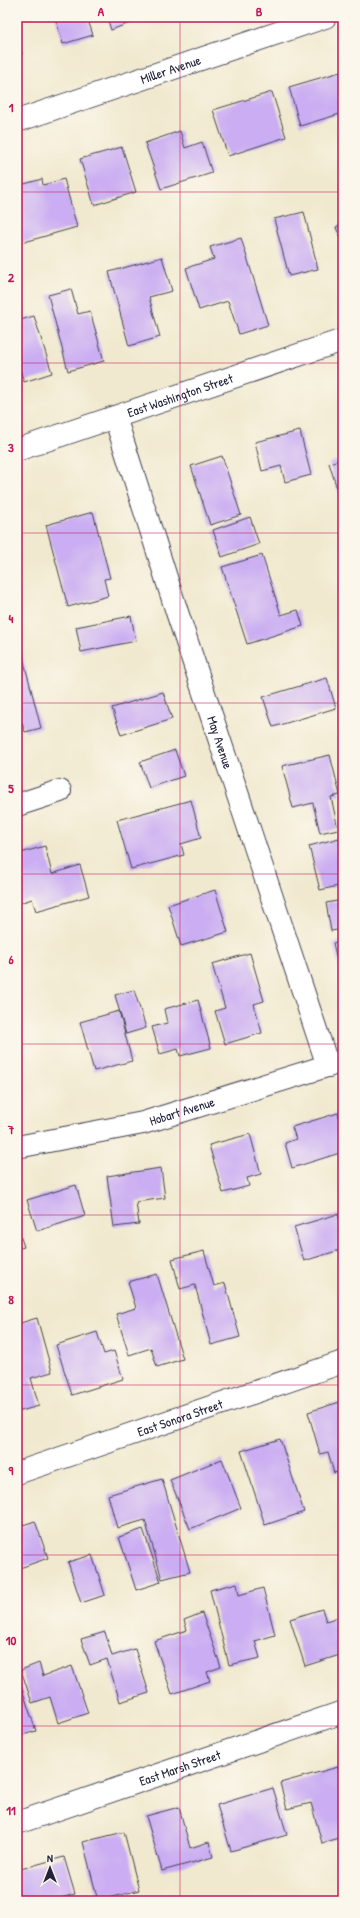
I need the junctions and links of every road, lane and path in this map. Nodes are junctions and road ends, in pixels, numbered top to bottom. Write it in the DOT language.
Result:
graph roads {
  1 [pos="325,17"];
  2 [pos="17,121"];
  3 [pos="343,340"];
  4 [pos="115,417"];
  5 [pos="17,450"];
  6 [pos="60,790"];
  7 [pos="17,805"];
  8 [pos="335,1064"];
  9 [pos="17,1148"];
  10 [pos="343,1362"];
  11 [pos="17,1473"];
  12 [pos="343,1712"];
  13 [pos="17,1823"];
  1 -- 2 [label="street, Miller Avenue"];
  3 -- 4 [label="street, East Washington Street"];
  4 -- 5 [label="street, East Washington Street"];
  4 -- 8 [label="street, May Avenue"];
  6 -- 7 [label="street"];
  8 -- 9 [label="street, Hobart Avenue"];
  10 -- 11 [label="street, East Sonora Street"];
  12 -- 13 [label="street, East Marsh Street"];
}
